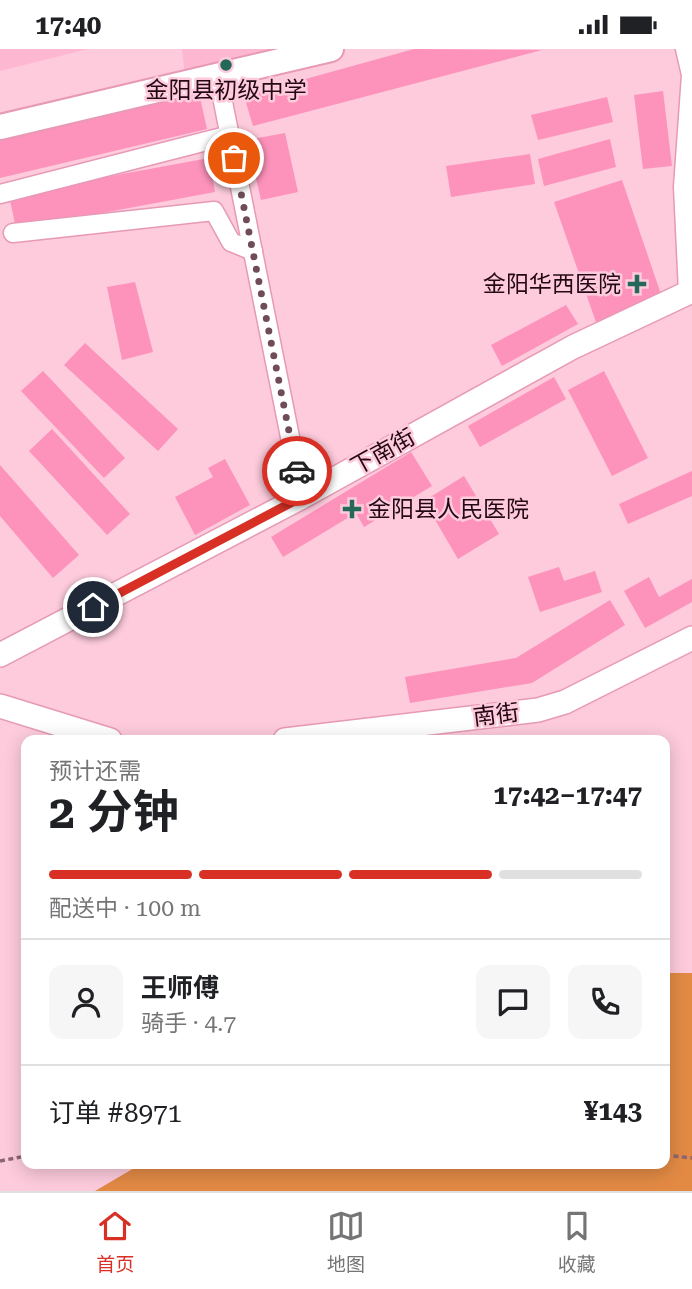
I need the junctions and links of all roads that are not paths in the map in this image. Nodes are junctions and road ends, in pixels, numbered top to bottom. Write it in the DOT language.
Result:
graph roads {
  1 [pos="685,49"];
  2 [pos="322,50"];
  3 [pos="692,75"];
  4 [pos="218,77"];
  5 [pos="0,127"];
  6 [pos="230,135"];
  7 [pos="0,194"];
  8 [pos="13,233"];
  9 [pos="253,251"];
  10 [pos="690,292"];
  11 [pos="302,497"];
  12 [pos="692,638"];
  13 [pos="0,655"];
  14 [pos="0,706"];
  15 [pos="94,735"];
  16 [pos="327,735"];
  1 -- 3 [label="street"];
  2 -- 4 [label="main road"];
  3 -- 10 [label="street"];
  4 -- 5 [label="main road"];
  4 -- 6 [label="street"];
  6 -- 7 [label="street"];
  6 -- 9 [label="street"];
  8 -- 9 [label="street"];
  9 -- 11 [label="street"];
  10 -- 11 [label="street, 下南街"];
  11 -- 13 [label="street, 下南街"];
  12 -- 16 [label="street, 南街"];
  14 -- 15 [label="street"];
}
